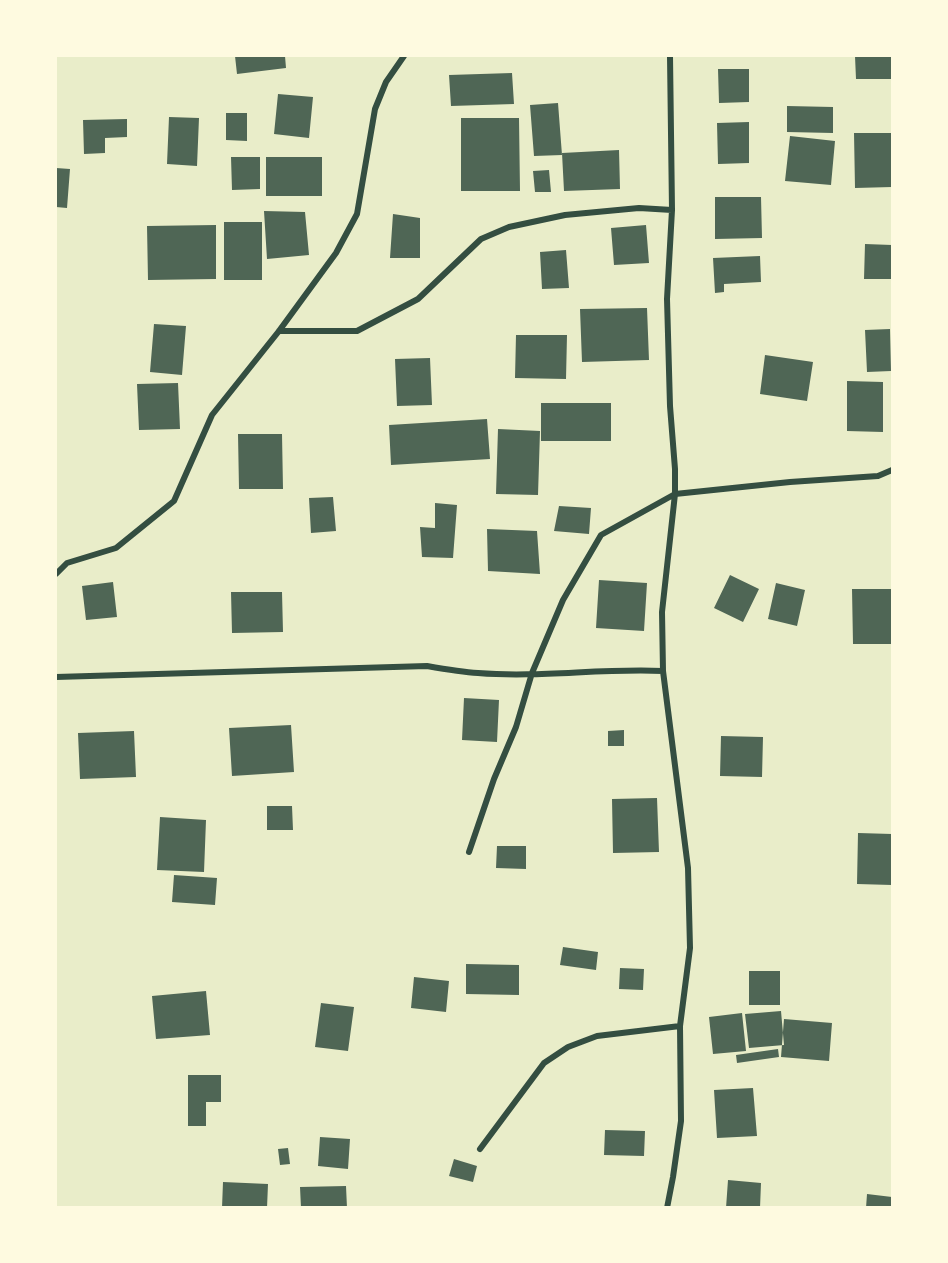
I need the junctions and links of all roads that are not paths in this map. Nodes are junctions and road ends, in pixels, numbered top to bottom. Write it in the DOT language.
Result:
graph roads {
  1 [pos="404,56"];
  2 [pos="670,56"];
  3 [pos="672,210"];
  4 [pos="279,331"];
  5 [pos="892,470"];
  6 [pos="675,494"];
  7 [pos="56,574"];
  8 [pos="663,671"];
  9 [pos="532,673"];
  10 [pos="56,677"];
  11 [pos="469,852"];
  12 [pos="680,1026"];
  13 [pos="480,1149"];
  14 [pos="667,1208"];
  1 -- 4 [label="street"];
  2 -- 3 [label="street"];
  3 -- 4 [label="street"];
  3 -- 6 [label="street"];
  4 -- 7 [label="street"];
  5 -- 6 [label="street"];
  6 -- 8 [label="street"];
  6 -- 9 [label="street"];
  8 -- 9 [label="street"];
  8 -- 12 [label="street"];
  9 -- 10 [label="street"];
  9 -- 11 [label="street"];
  12 -- 13 [label="street"];
  12 -- 14 [label="street"];
}
